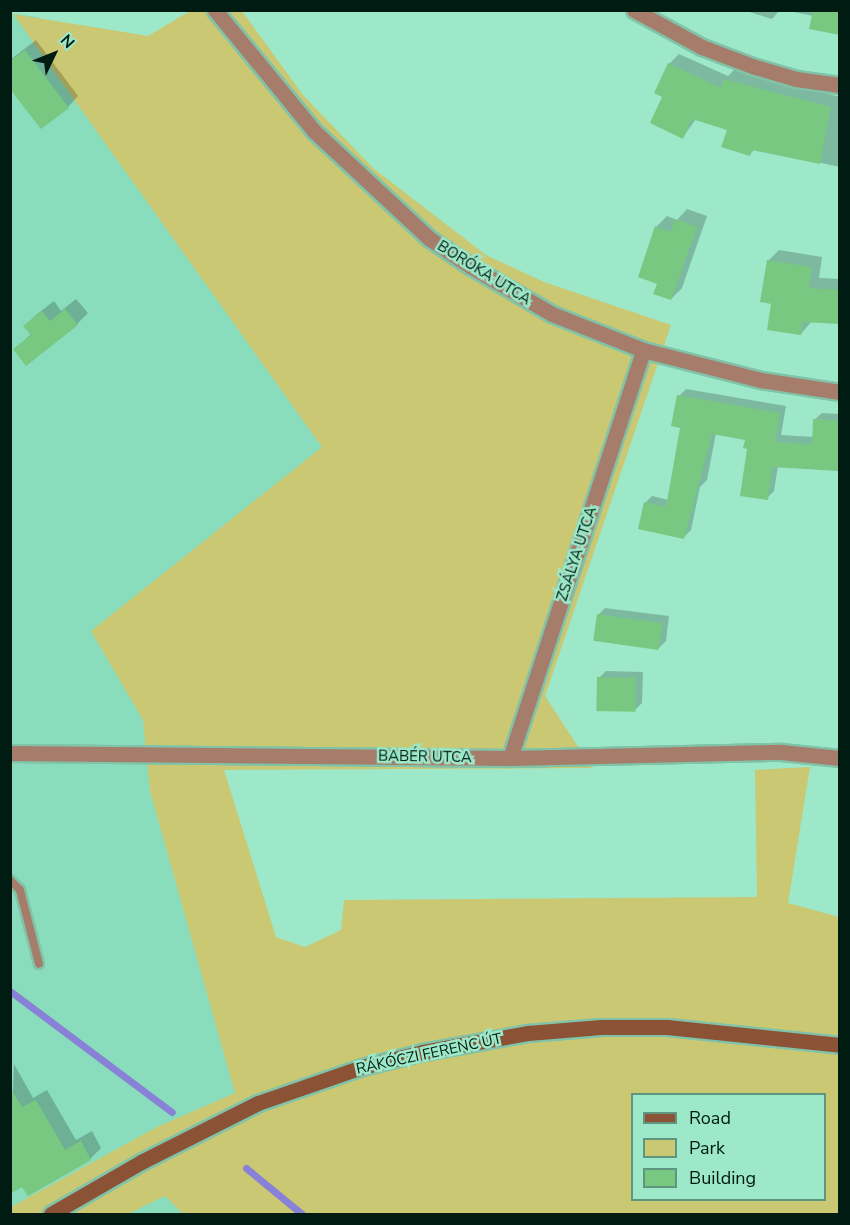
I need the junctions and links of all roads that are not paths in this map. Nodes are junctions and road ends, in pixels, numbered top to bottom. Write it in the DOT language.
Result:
graph roads {
  1 [pos="215,10"];
  2 [pos="634,10"];
  3 [pos="840,85"];
  4 [pos="643,350"];
  5 [pos="840,392"];
  6 [pos="10,753"];
  7 [pos="840,758"];
  8 [pos="510,759"];
  9 [pos="10,880"];
  10 [pos="39,964"];
  11 [pos="840,1045"];
  12 [pos="51,1215"];
  1 -- 4 [label="street, BORÓKA UTCA"];
  2 -- 3 [label="street"];
  4 -- 5 [label="street, BORÓKA UTCA"];
  4 -- 8 [label="street, ZSÁLYA UTCA"];
  6 -- 8 [label="street, BABÉR UTCA"];
  7 -- 8 [label="street, BABÉR UTCA"];
  9 -- 10 [label="lane"];
  11 -- 12 [label="main road, RÁKÓCZI FERENC ÚT"];
}
